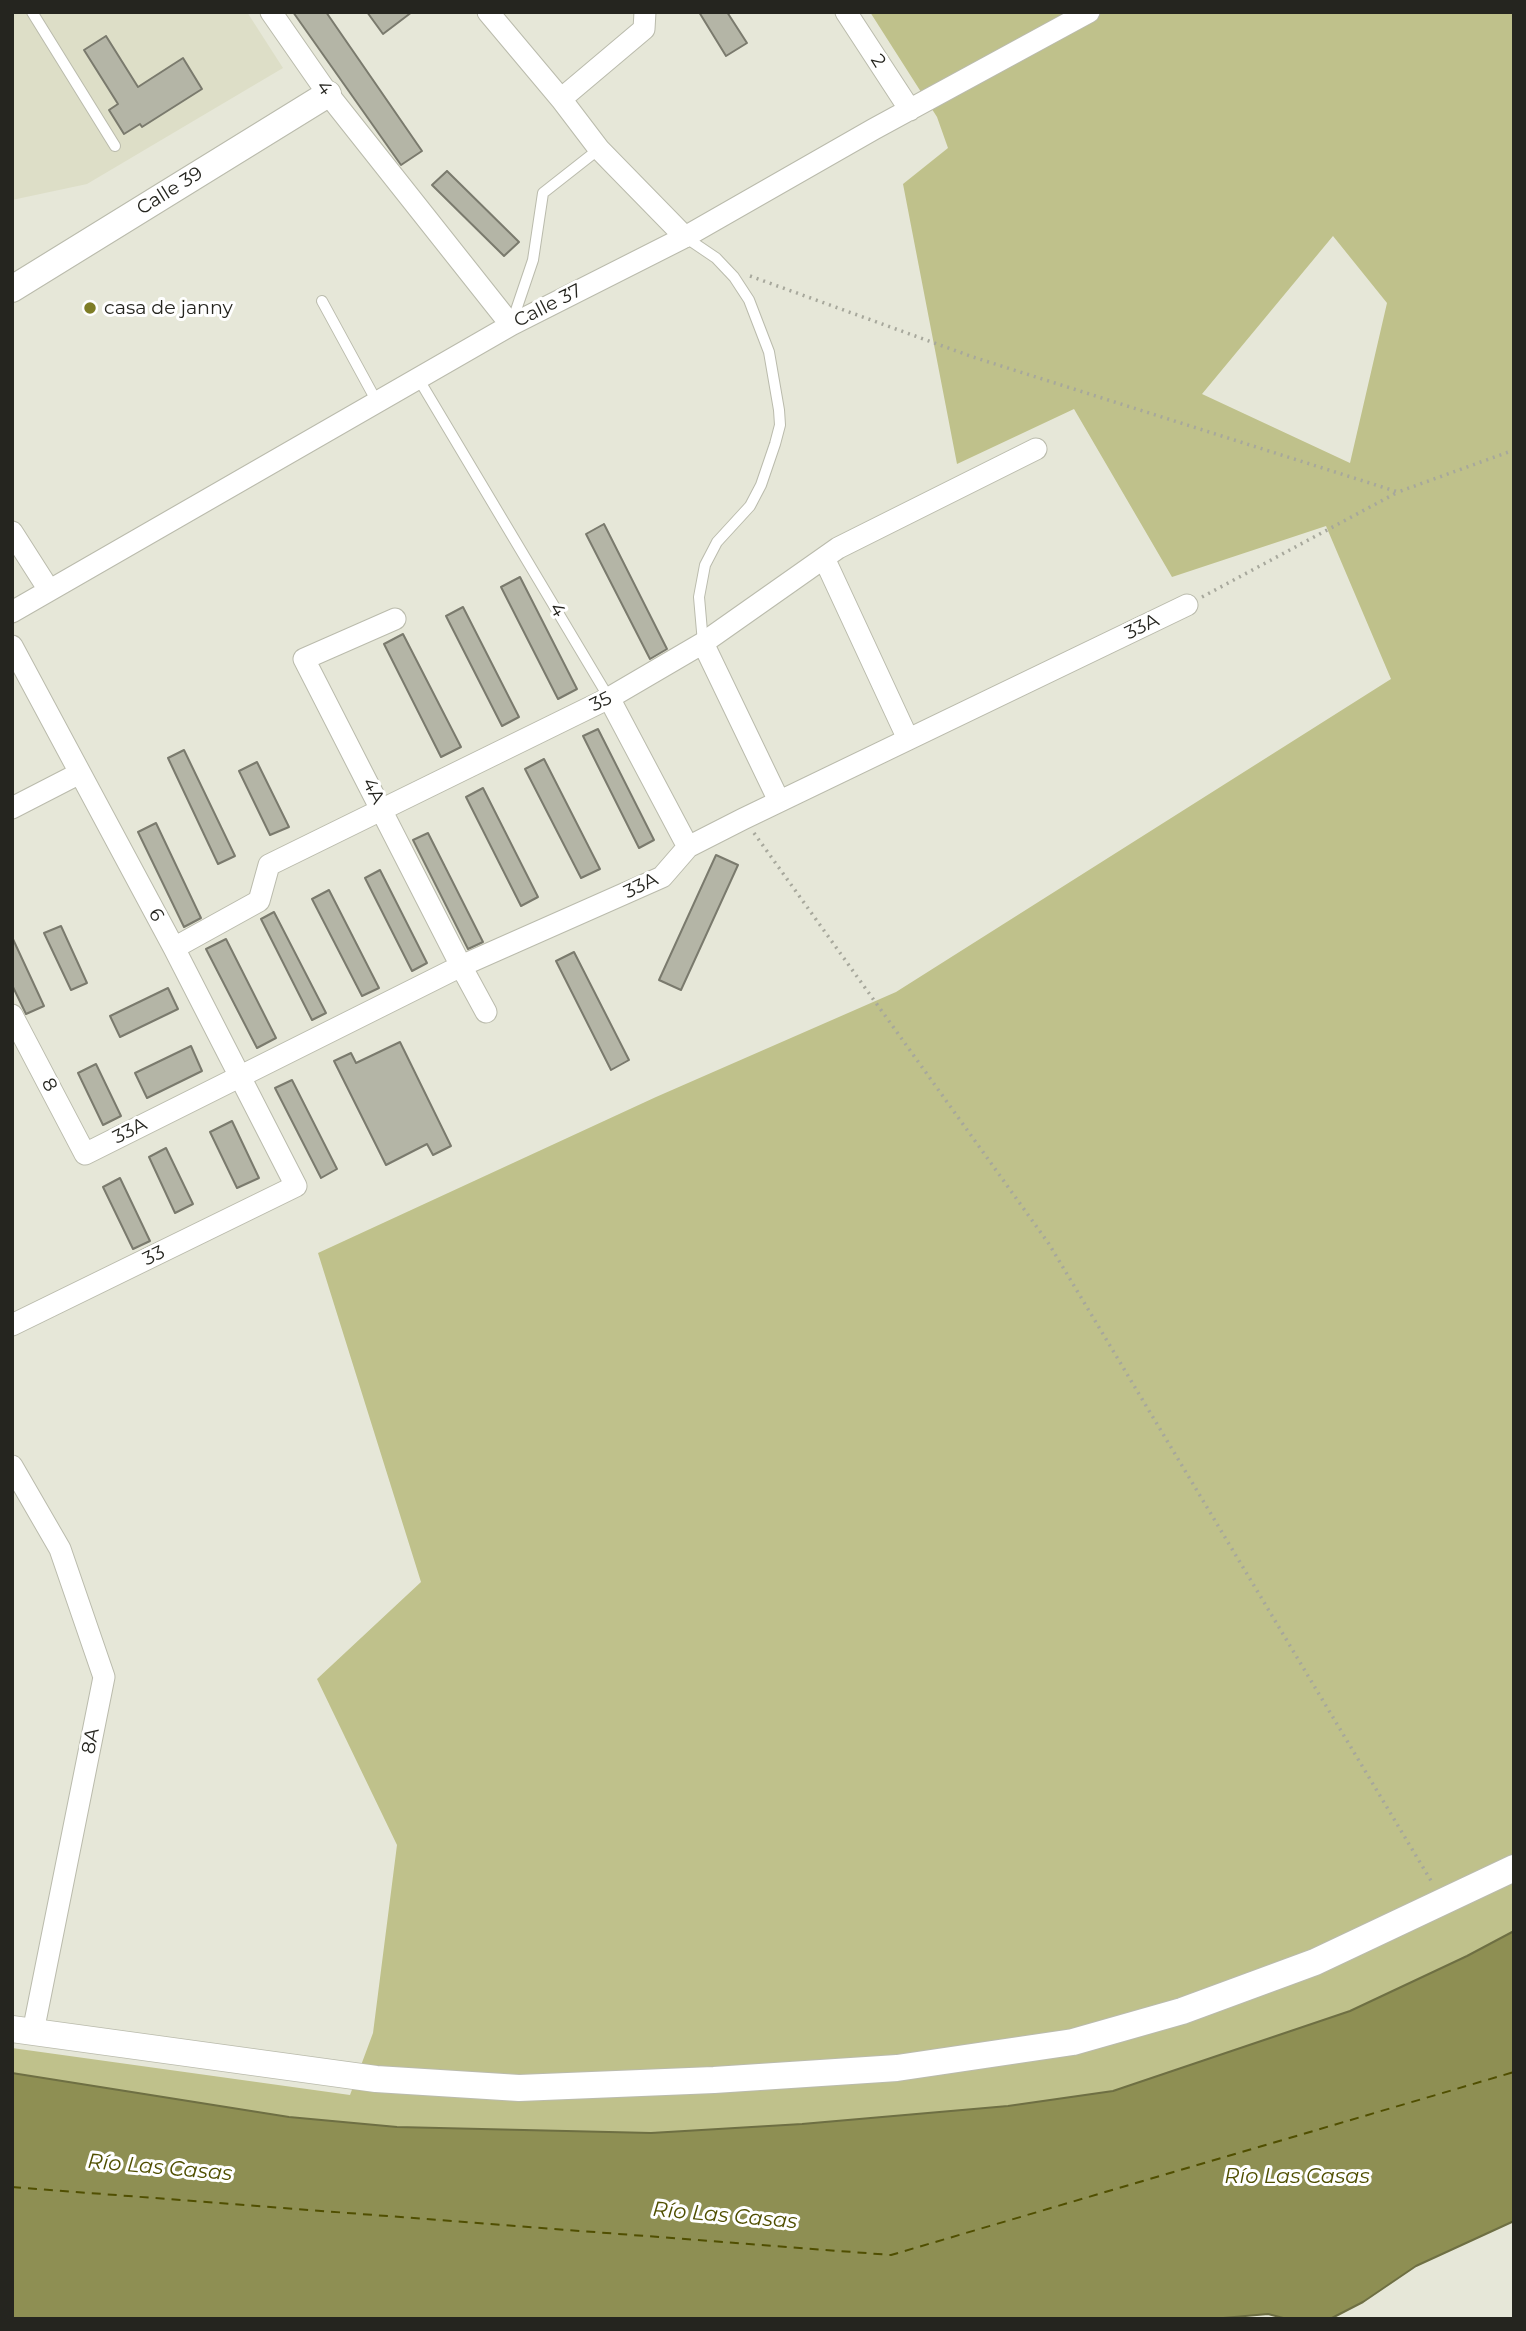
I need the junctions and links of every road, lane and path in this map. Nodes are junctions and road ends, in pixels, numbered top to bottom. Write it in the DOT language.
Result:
graph roads {
  1 [pos="32,12"];
  2 [pos="271,12"];
  3 [pos="488,12"];
  4 [pos="645,12"];
  5 [pos="846,12"];
  6 [pos="1090,12"];
  7 [pos="328,94"];
  8 [pos="561,99"];
  9 [pos="910,110"];
  10 [pos="115,146"];
  11 [pos="599,149"];
  12 [pos="685,237"];
  13 [pos="734,277"];
  14 [pos="12,289"];
  15 [pos="322,300"];
  16 [pos="511,325"];
  17 [pos="418,378"];
  18 [pos="377,402"];
  19 [pos="1036,449"];
  20 [pos="1514,450"];
  21 [pos="1398,492"];
  22 [pos="12,533"];
  23 [pos="824,558"];
  24 [pos="49,590"];
  25 [pos="1187,605"];
  26 [pos="12,611"];
  27 [pos="395,619"];
  28 [pos="703,643"];
  29 [pos="12,646"];
  30 [pos="610,698"];
  31 [pos="908,739"];
  32 [pos="80,773"];
  33 [pos="779,802"];
  34 [pos="12,808"];
  35 [pos="383,810"];
  36 [pos="743,819"];
  37 [pos="688,847"];
  38 [pos="174,948"];
  39 [pos="461,966"];
  40 [pos="486,1012"];
  41 [pos="12,1015"];
  42 [pos="240,1075"];
  43 [pos="85,1154"];
  44 [pos="296,1186"];
  45 [pos="12,1325"];
  46 [pos="12,1466"];
  47 [pos="1514,1868"];
  48 [pos="1443,1901"];
  49 [pos="23,2030"];
  1 -- 10 [label="lane"];
  2 -- 7 [label="street, 4"];
  3 -- 8 [label="street"];
  4 -- 8 [label="street"];
  5 -- 9 [label="street, 2"];
  6 -- 9 [label="street, Calle 37"];
  7 -- 14 [label="street, Calle 39"];
  7 -- 16 [label="street, 4"];
  8 -- 11 [label="street"];
  9 -- 12 [label="street, Calle 37"];
  11 -- 12 [label="street"];
  11 -- 16 [label="lane"];
  12 -- 13 [label="lane"];
  12 -- 16 [label="street, Calle 37"];
  13 -- 21 [label="path"];
  13 -- 28 [label="lane"];
  15 -- 18 [label="lane"];
  16 -- 17 [label="street, Calle 37"];
  17 -- 18 [label="street, Calle 37"];
  17 -- 30 [label="lane, 4"];
  18 -- 24 [label="street, Calle 37"];
  19 -- 23 [label="street, 35"];
  20 -- 21 [label="path"];
  21 -- 25 [label="path"];
  22 -- 24 [label="street"];
  23 -- 28 [label="street, 35"];
  23 -- 31 [label="street"];
  24 -- 26 [label="street, Calle 37"];
  25 -- 31 [label="street, 33A"];
  27 -- 35 [label="street, 4A"];
  28 -- 30 [label="street, 35"];
  28 -- 33 [label="street"];
  29 -- 32 [label="street, 6"];
  30 -- 35 [label="street, 35"];
  30 -- 37 [label="street, 4"];
  31 -- 33 [label="street, 33A"];
  32 -- 34 [label="street"];
  32 -- 38 [label="street, 6"];
  33 -- 36 [label="street, 33A"];
  35 -- 38 [label="street, 35"];
  35 -- 39 [label="street, 4A"];
  36 -- 37 [label="street, 33A"];
  36 -- 48 [label="path"];
  37 -- 39 [label="street, 33A"];
  38 -- 42 [label="street, 6"];
  39 -- 40 [label="street, 4A"];
  39 -- 42 [label="street, 33A"];
  41 -- 43 [label="street, 8"];
  42 -- 43 [label="street, 33A"];
  42 -- 44 [label="street, 6"];
  44 -- 45 [label="street, 33"];
  46 -- 49 [label="street, 8A"];
  47 -- 48 [label="street"];
  48 -- 49 [label="street"];
}
